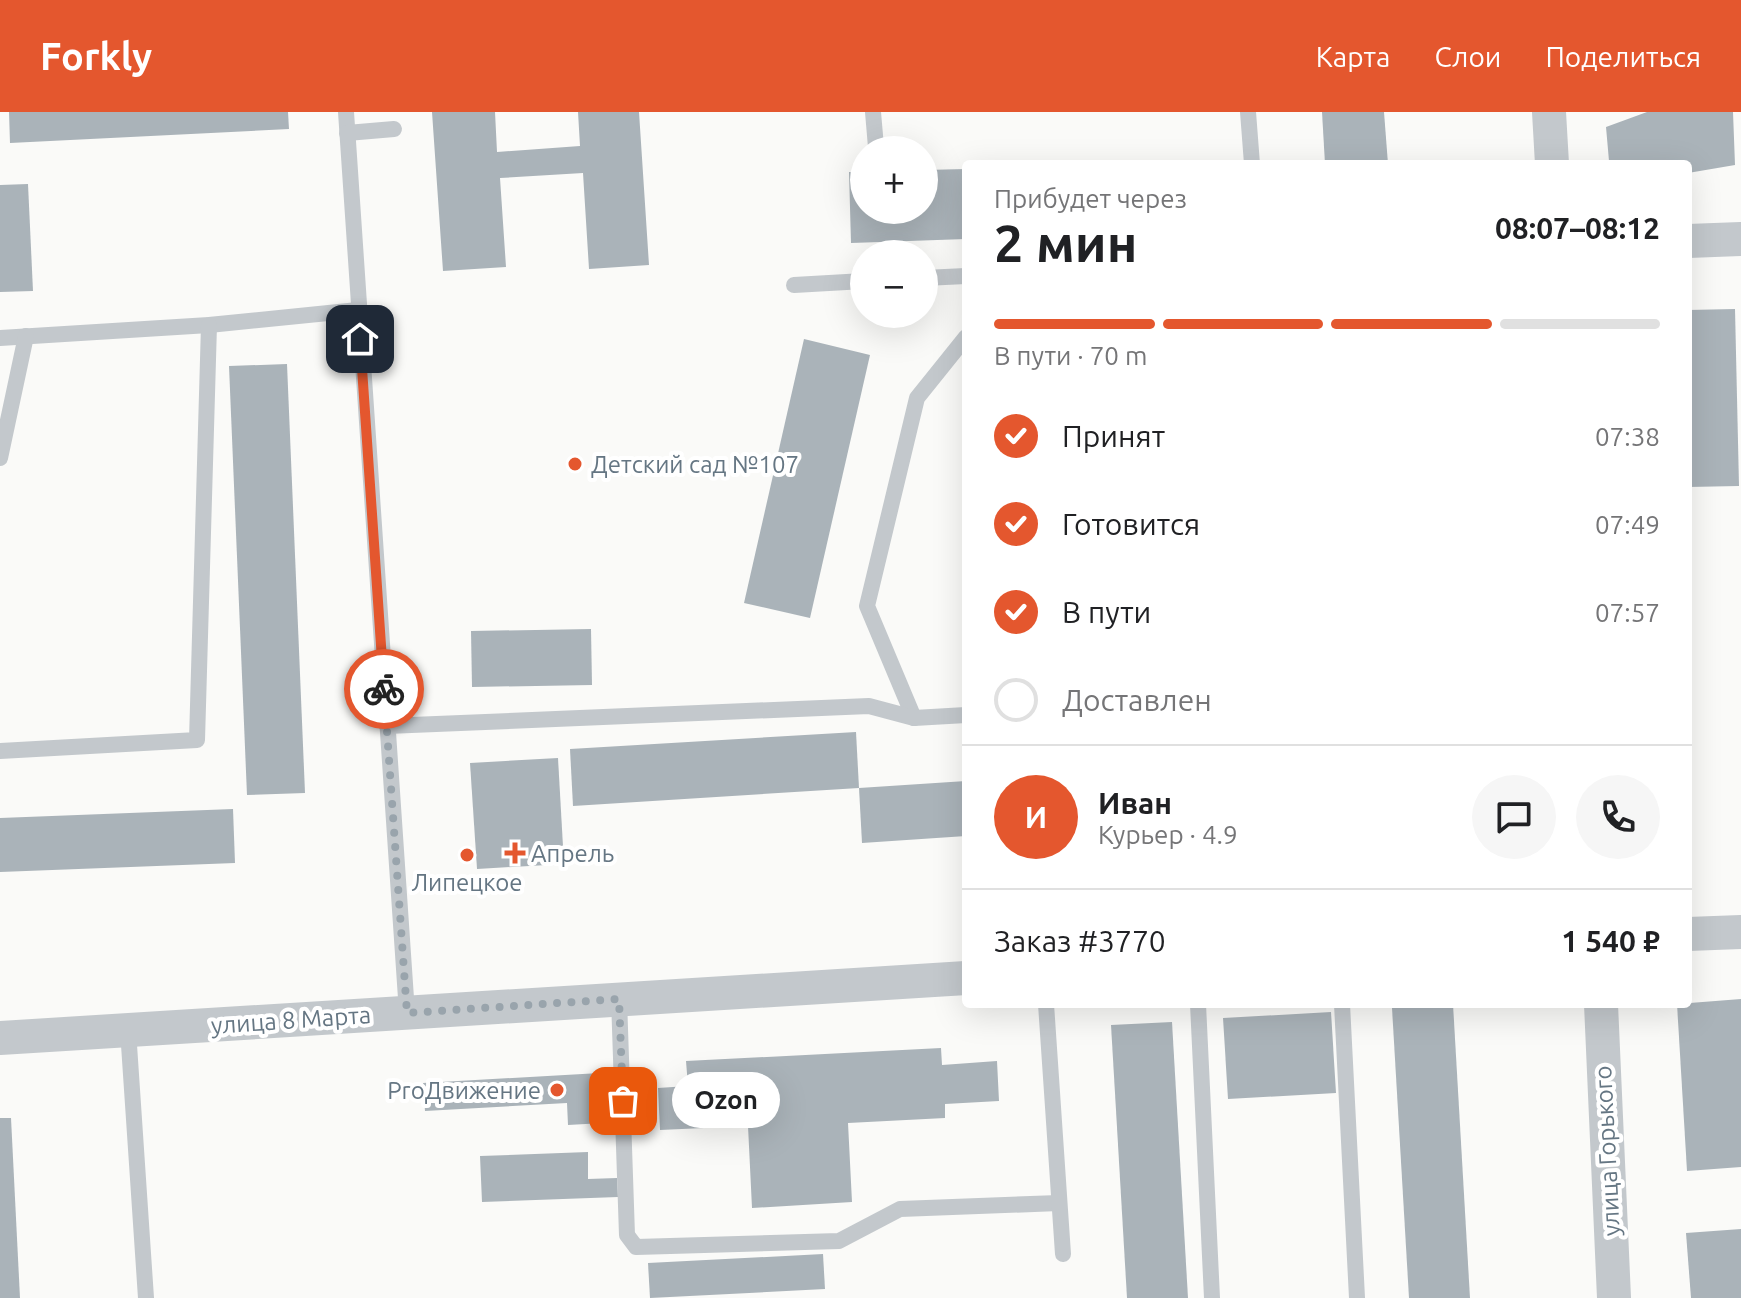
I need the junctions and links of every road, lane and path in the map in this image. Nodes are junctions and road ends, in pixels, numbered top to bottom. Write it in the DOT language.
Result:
graph roads {
  1 [pos="346,112"];
  2 [pos="873,112"];
  3 [pos="1248,112"];
  4 [pos="1549,112"];
  5 [pos="394,129"];
  6 [pos="347,133"];
  7 [pos="875,136"];
  8 [pos="1252,160"];
  9 [pos="1552,160"];
  10 [pos="1741,239"];
  11 [pos="1692,241"];
  12 [pos="962,276"];
  13 [pos="938,277"];
  14 [pos="850,282"];
  15 [pos="794,285"];
  16 [pos="358,310"];
  17 [pos="209,325"];
  18 [pos="26,336"];
  19 [pos="0,338"];
  20 [pos="962,342"];
  21 [pos="0,458"];
  22 [pos="962,715"];
  23 [pos="914,718"];
  24 [pos="387,726"];
  25 [pos="0,751"];
  26 [pos="1741,932"];
  27 [pos="1692,934"];
  28 [pos="962,978"];
  29 [pos="619,999"];
  30 [pos="1046,1008"];
  31 [pos="1198,1008"];
  32 [pos="1342,1008"];
  33 [pos="1601,1008"];
  34 [pos="407,1013"];
  35 [pos="128,1030"];
  36 [pos="0,1038"];
  37 [pos="1059,1203"];
  38 [pos="1063,1254"];
  39 [pos="146,1298"];
  40 [pos="1212,1298"];
  41 [pos="1357,1298"];
  42 [pos="1614,1298"];
  1 -- 6 [label="lane"];
  2 -- 7 [label="lane"];
  3 -- 8 [label="lane"];
  4 -- 9 [label="street"];
  5 -- 6 [label="lane"];
  6 -- 16 [label="lane"];
  10 -- 11 [label="street"];
  12 -- 13 [label="lane"];
  14 -- 15 [label="lane"];
  16 -- 17 [label="lane"];
  16 -- 24 [label="lane"];
  17 -- 18 [label="lane"];
  17 -- 25 [label="lane"];
  18 -- 19 [label="lane"];
  18 -- 21 [label="lane"];
  20 -- 23 [label="lane"];
  22 -- 23 [label="lane"];
  23 -- 24 [label="lane"];
  24 -- 34 [label="lane"];
  26 -- 27 [label="street"];
  28 -- 29 [label="street, улица 8 Марта"];
  29 -- 34 [label="street, улица 8 Марта"];
  29 -- 37 [label="lane"];
  30 -- 37 [label="lane"];
  31 -- 40 [label="lane"];
  32 -- 41 [label="lane"];
  33 -- 42 [label="street, улица Горького"];
  34 -- 35 [label="street, улица 8 Марта"];
  35 -- 36 [label="street, улица 8 Марта"];
  35 -- 39 [label="lane"];
  37 -- 38 [label="lane"];
}
